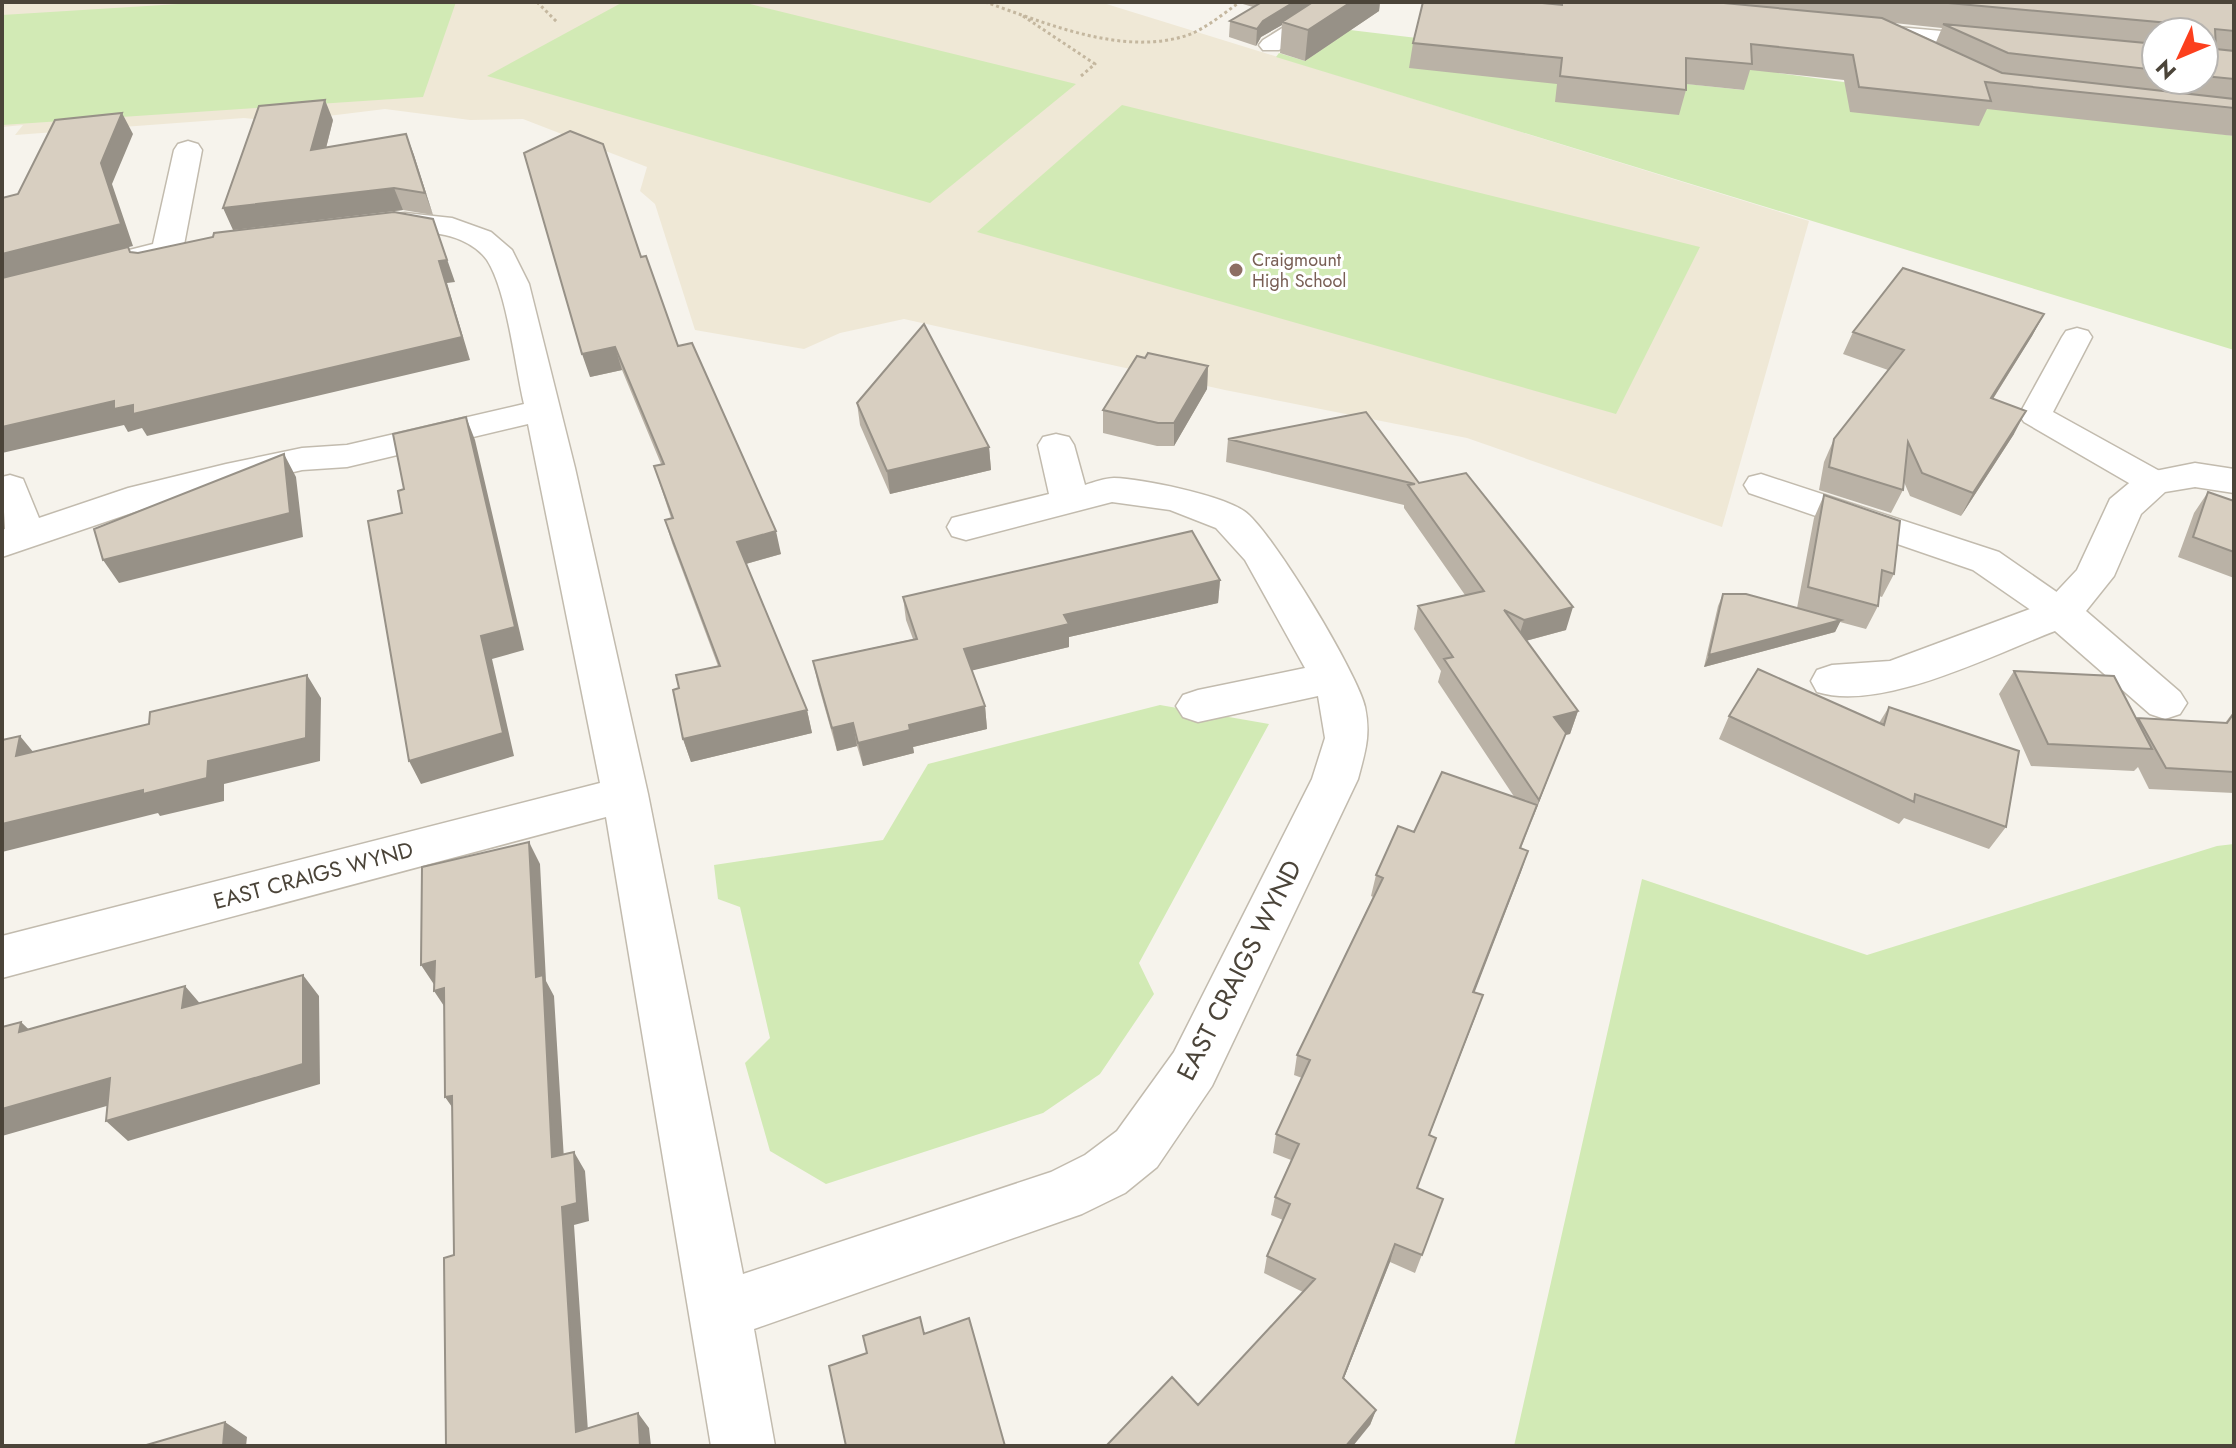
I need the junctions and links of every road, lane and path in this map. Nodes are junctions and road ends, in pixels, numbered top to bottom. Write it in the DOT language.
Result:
graph roads {
  1 [pos="537,2"];
  2 [pos="985,2"];
  3 [pos="1240,2"];
  4 [pos="1339,2"];
  5 [pos="1019,14"];
  6 [pos="558,23"];
  7 [pos="1834,29"];
  8 [pos="1880,34"];
  9 [pos="1271,45"];
  10 [pos="2014,46"];
  11 [pos="1934,62"];
  12 [pos="1081,76"];
  13 [pos="188,150"];
  14 [pos="341,227"];
  15 [pos="2,292"];
  16 [pos="2077,337"];
  17 [pos="543,410"];
  18 [pos="1056,445"];
  19 [pos="2234,481"];
  20 [pos="2153,482"];
  21 [pos="1761,485"];
  22 [pos="10,487"];
  23 [pos="1069,498"];
  24 [pos="966,527"];
  25 [pos="14,539"];
  26 [pos="2061,613"];
  27 [pos="1332,678"];
  28 [pos="1832,681"];
  29 [pos="2165,703"];
  30 [pos="1198,706"];
  31 [pos="625,794"];
  32 [pos="2,957"];
  33 [pos="721,1311"];
  34 [pos="743,1446"];
  1 -- 6 [label="path"];
  2 -- 5 [label="path"];
  3 -- 5 [label="path"];
  4 -- 9 [label="lane"];
  5 -- 12 [label="path"];
  7 -- 8 [label="street"];
  8 -- 10 [label="street"];
  8 -- 11 [label="lane"];
  13 -- 15 [label="street"];
  14 -- 17 [label="street"];
  16 -- 20 [label="lane"];
  17 -- 25 [label="street"];
  17 -- 31 [label="street"];
  18 -- 23 [label="street"];
  19 -- 20 [label="street"];
  20 -- 26 [label="street"];
  21 -- 26 [label="lane"];
  22 -- 25 [label="street"];
  23 -- 24 [label="street, EAST CRAIGS WYND"];
  23 -- 27 [label="street, EAST CRAIGS WYND"];
  26 -- 28 [label="street"];
  26 -- 29 [label="street"];
  27 -- 30 [label="street"];
  27 -- 33 [label="street, EAST CRAIGS WYND"];
  31 -- 32 [label="street, EAST CRAIGS WYND"];
  31 -- 33 [label="street"];
  33 -- 34 [label="street"];
}
